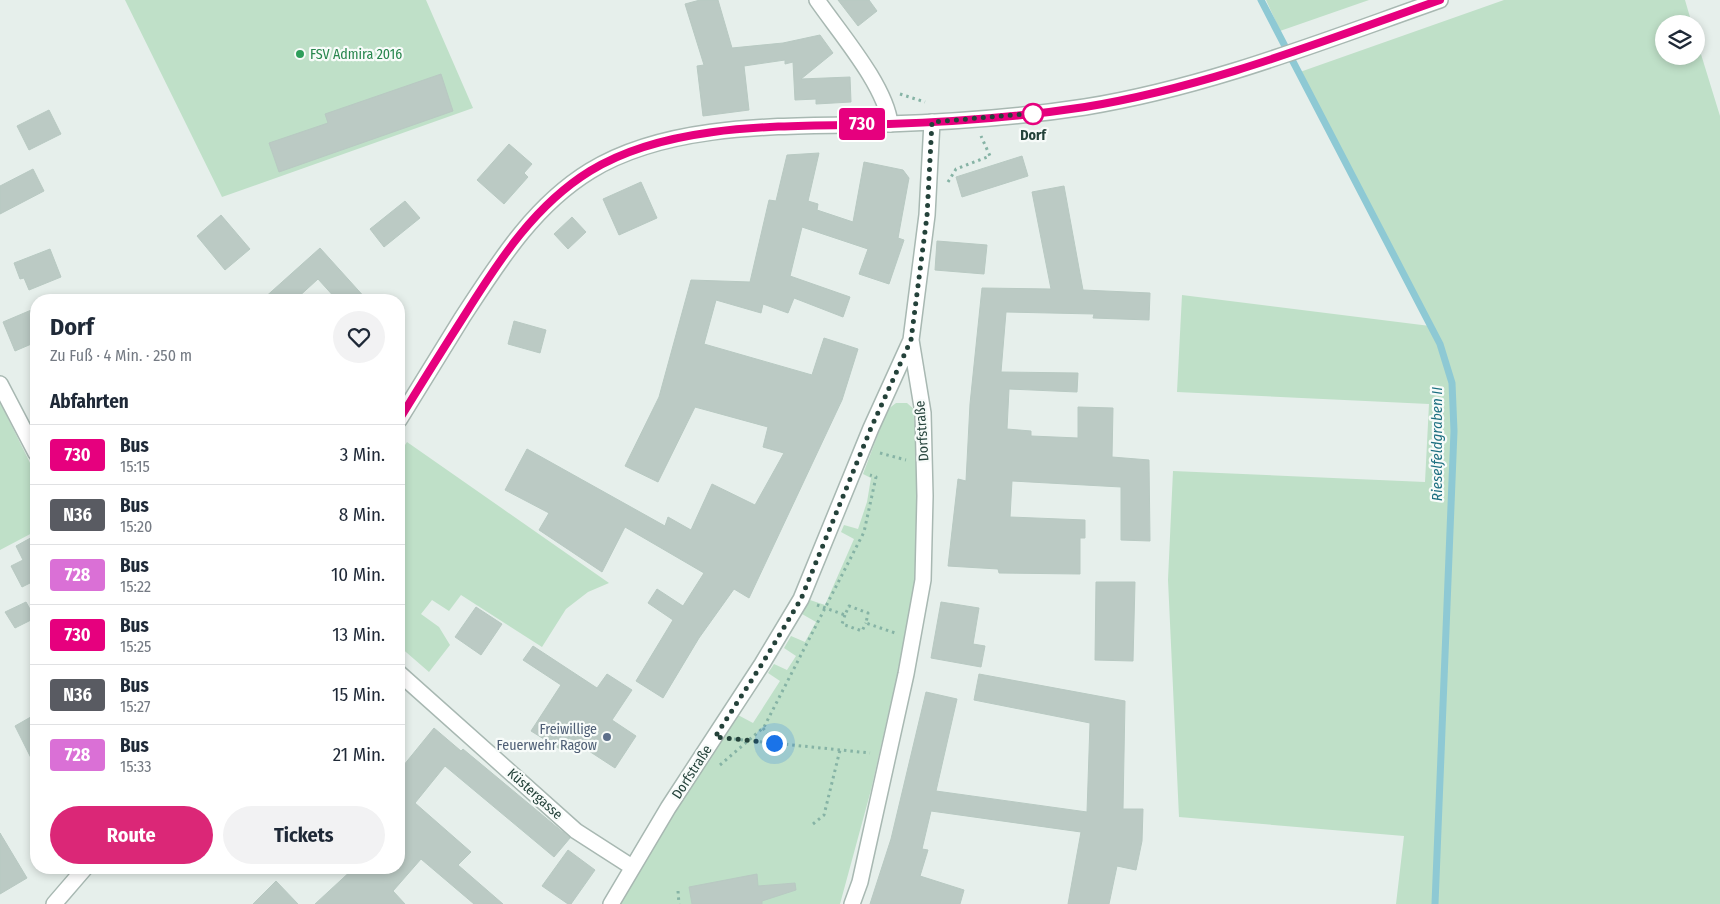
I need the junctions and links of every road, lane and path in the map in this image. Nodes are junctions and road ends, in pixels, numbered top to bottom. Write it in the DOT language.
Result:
graph roads {
  1 [pos="816,0"];
  2 [pos="1440,0"];
  3 [pos="932,122"];
  4 [pos="890,124"];
  5 [pos="911,340"];
  6 [pos="0,384"];
  7 [pos="405,411"];
  8 [pos="30,442"];
  9 [pos="863,448"];
  10 [pos="924,465"];
  11 [pos="801,599"];
  12 [pos="845,615"];
  13 [pos="866,623"];
  14 [pos="912,639"];
  15 [pos="405,678"];
  16 [pos="763,728"];
  17 [pos="715,737"];
  18 [pos="774,743"];
  19 [pos="840,750"];
  20 [pos="888,755"];
  21 [pos="813,824"];
  22 [pos="632,867"];
  23 [pos="80,874"];
  24 [pos="678,891"];
  25 [pos="54,904"];
  26 [pos="611,904"];
  27 [pos="679,904"];
  28 [pos="852,904"];
  1 -- 4 [label="street"];
  2 -- 3 [label="street"];
  3 -- 4 [label="street"];
  3 -- 5 [label="street, Dorfstraße"];
  4 -- 7 [label="street"];
  5 -- 9 [label="street, Dorfstraße"];
  5 -- 10 [label="street, Dorfstraße"];
  6 -- 8 [label="street"];
  9 -- 10 [label="path"];
  9 -- 11 [label="street, Dorfstraße"];
  10 -- 14 [label="street, Dorfstraße"];
  11 -- 12 [label="path"];
  11 -- 17 [label="street, Dorfstraße"];
  12 -- 13 [label="path"];
  12 -- 13 [label="path"];
  13 -- 14 [label="path"];
  14 -- 20 [label="street, Dorfstraße"];
  15 -- 22 [label="street, Küstergasse"];
  16 -- 18 [label="path"];
  17 -- 18 [label="path"];
  17 -- 22 [label="street, Dorfstraße"];
  18 -- 19 [label="path"];
  19 -- 20 [label="path"];
  19 -- 21 [label="path"];
  20 -- 28 [label="street, Dorfstraße"];
  22 -- 26 [label="street, Dorfstraße"];
  23 -- 25 [label="street"];
  24 -- 27 [label="path"];
}
